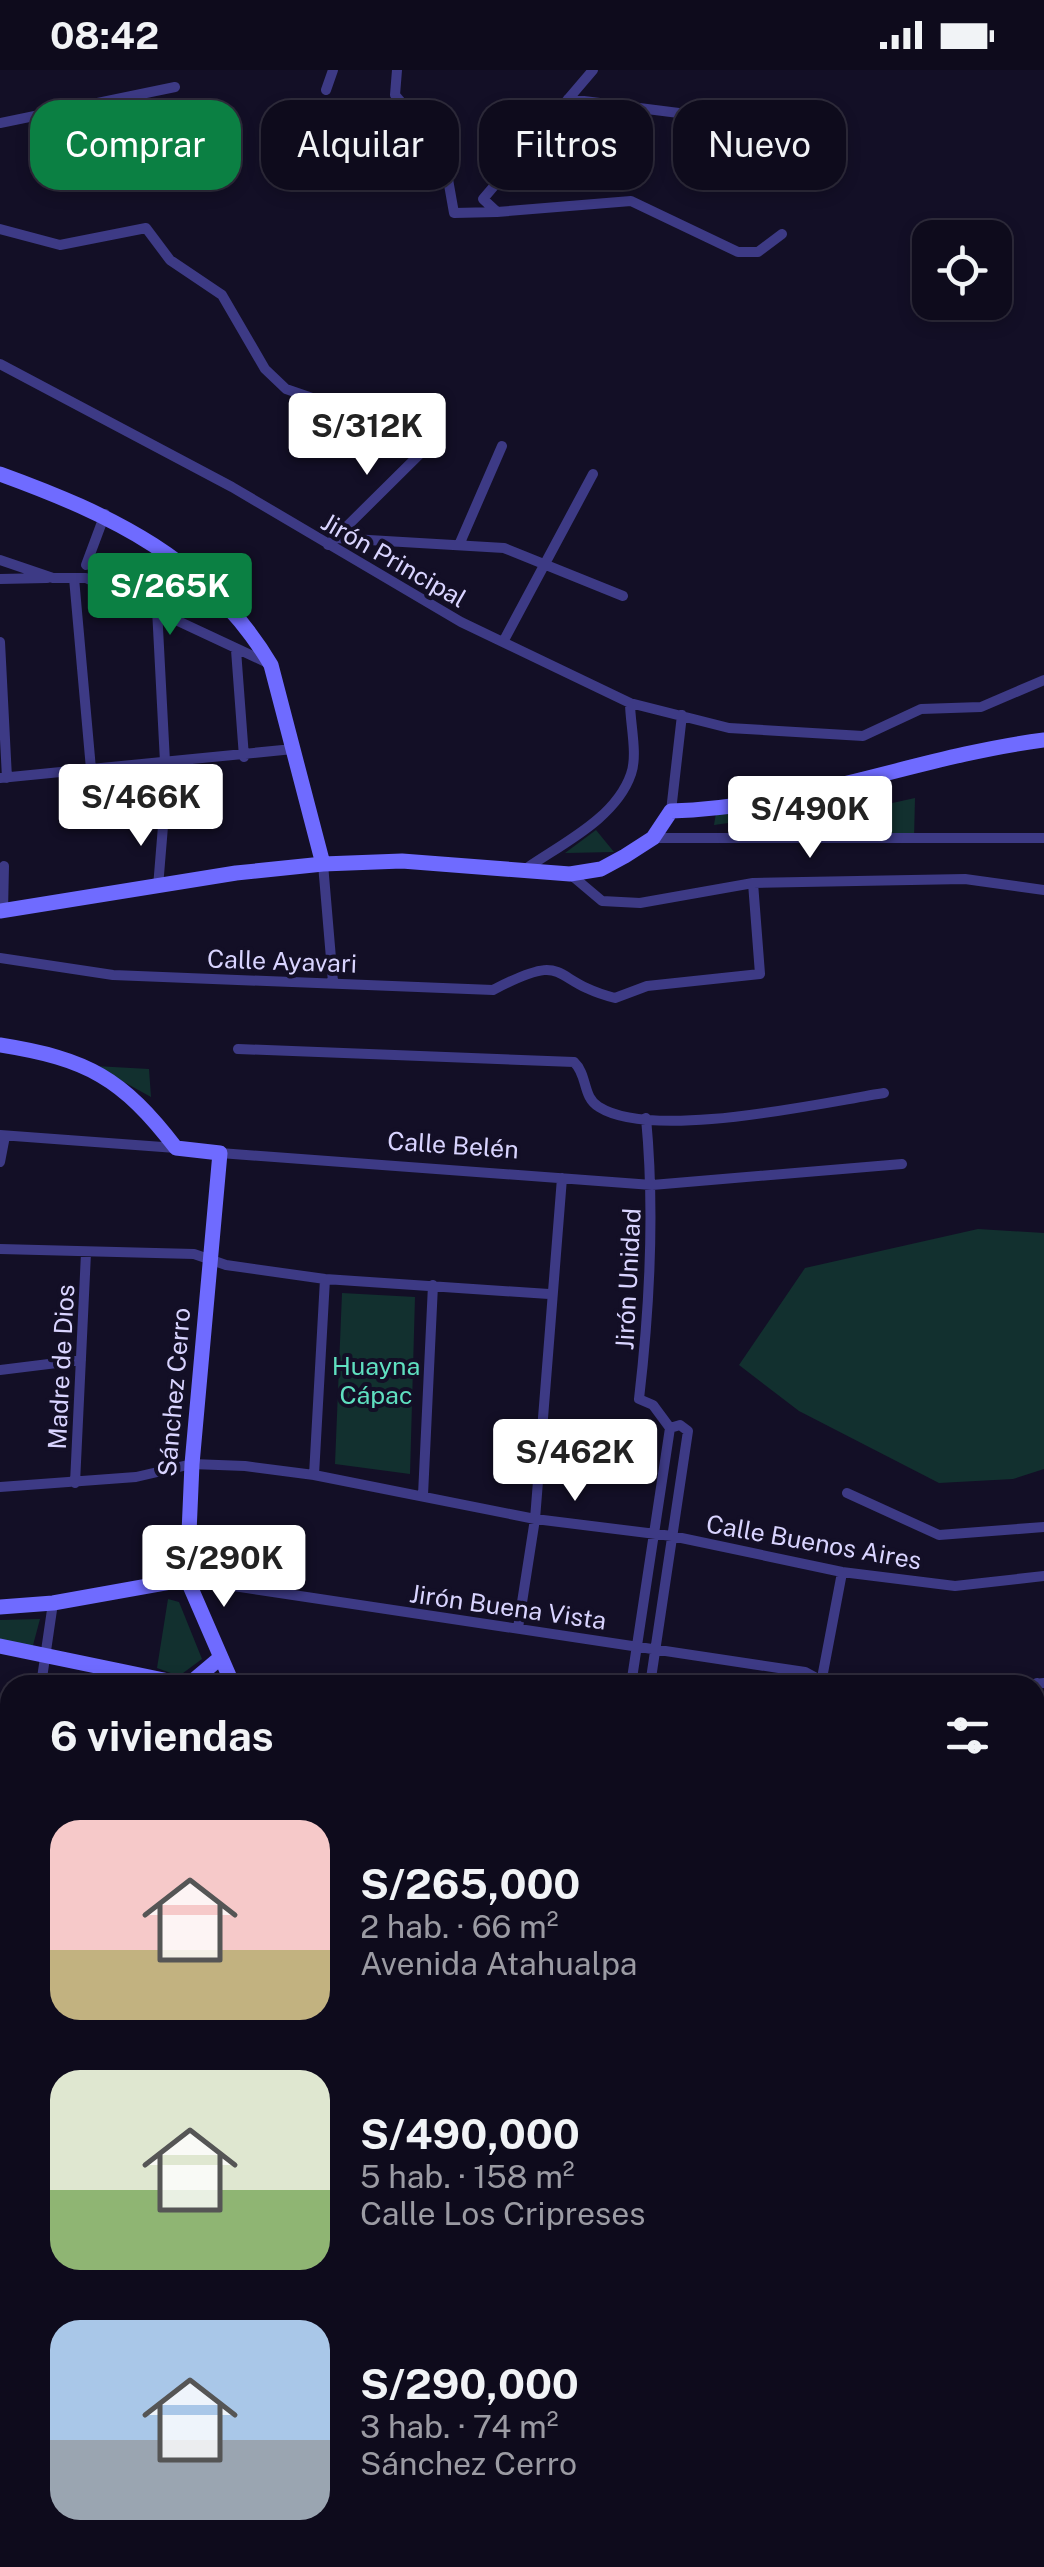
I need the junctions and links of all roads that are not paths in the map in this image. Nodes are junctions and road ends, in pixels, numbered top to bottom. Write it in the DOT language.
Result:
graph roads {
  1 [pos="333,70"];
  2 [pos="396,70"];
  3 [pos="593,70"];
  4 [pos="175,87"];
  5 [pos="326,90"];
  6 [pos="568,100"];
  7 [pos="0,124"];
  8 [pos="490,190"];
  9 [pos="497,212"];
  10 [pos="0,230"];
  11 [pos="782,234"];
  12 [pos="0,364"];
  13 [pos="502,446"];
  14 [pos="0,474"];
  15 [pos="594,474"];
  16 [pos="106,514"];
  17 [pos="332,541"];
  18 [pos="460,545"];
  19 [pos="0,560"];
  20 [pos="546,564"];
  21 [pos="86,565"];
  22 [pos="53,578"];
  23 [pos="74,578"];
  24 [pos="0,579"];
  25 [pos="623,596"];
  26 [pos="157,608"];
  27 [pos="0,642"];
  28 [pos="504,642"];
  29 [pos="236,650"];
  30 [pos="271,665"];
  31 [pos="1044,680"];
  32 [pos="630,703"];
  33 [pos="682,715"];
  34 [pos="1044,740"];
  35 [pos="293,749"];
  36 [pos="244,757"];
  37 [pos="165,762"];
  38 [pos="91,769"];
  39 [pos="4,778"];
  40 [pos="672,811"];
  41 [pos="164,814"];
  42 [pos="653,838"];
  43 [pos="1044,838"];
  44 [pos="323,864"];
  45 [pos="4,866"];
  46 [pos="527,868"];
  47 [pos="570,874"];
  48 [pos="753,882"];
  49 [pos="158,887"];
  50 [pos="1044,890"];
  51 [pos="2,911"];
  52 [pos="0,958"];
  53 [pos="333,982"];
  54 [pos="0,1045"];
  55 [pos="238,1048"];
  56 [pos="884,1093"];
  57 [pos="646,1118"];
  58 [pos="2,1135"];
  59 [pos="176,1148"];
  60 [pos="220,1153"];
  61 [pos="0,1162"];
  62 [pos="902,1164"];
  63 [pos="562,1178"];
  64 [pos="652,1185"];
  65 [pos="0,1249"];
  66 [pos="86,1253"];
  67 [pos="211,1260"];
  68 [pos="325,1279"];
  69 [pos="433,1285"];
  70 [pos="549,1294"];
  71 [pos="81,1360"];
  72 [pos="0,1370"];
  73 [pos="670,1428"];
  74 [pos="192,1464"];
  75 [pos="314,1474"];
  76 [pos="76,1483"];
  77 [pos="0,1487"];
  78 [pos="847,1493"];
  79 [pos="423,1495"];
  80 [pos="535,1519"];
  81 [pos="1044,1527"];
  82 [pos="654,1534"];
  83 [pos="672,1536"];
  84 [pos="1044,1576"];
  85 [pos="841,1578"];
  86 [pos="186,1579"];
  87 [pos="53,1603"];
  88 [pos="0,1607"];
  89 [pos="518,1628"];
  90 [pos="0,1646"];
  91 [pos="637,1646"];
  92 [pos="655,1649"];
  93 [pos="46,1657"];
  94 [pos="220,1658"];
  95 [pos="43,1675"];
  96 [pos="127,1675"];
  97 [pos="200,1675"];
  98 [pos="228,1675"];
  99 [pos="633,1675"];
  100 [pos="651,1675"];
  101 [pos="790,1675"];
  102 [pos="827,1675"];
  1 -- 5 [label="street"];
  2 -- 9 [label="street"];
  3 -- 6 [label="street"];
  4 -- 7 [label="street"];
  8 -- 9 [label="street"];
  9 -- 11 [label="street"];
  10 -- 17 [label="street"];
  12 -- 17 [label="street, Jirón Principal"];
  13 -- 18 [label="street"];
  14 -- 16 [label="street"];
  15 -- 20 [label="street"];
  16 -- 21 [label="street"];
  16 -- 30 [label="street"];
  17 -- 18 [label="street"];
  17 -- 28 [label="street, Jirón Principal"];
  18 -- 20 [label="street"];
  19 -- 22 [label="street"];
  20 -- 25 [label="street"];
  20 -- 28 [label="street"];
  22 -- 23 [label="street"];
  22 -- 24 [label="street"];
  23 -- 26 [label="street"];
  23 -- 38 [label="street"];
  26 -- 29 [label="street"];
  26 -- 37 [label="street"];
  27 -- 39 [label="street"];
  28 -- 32 [label="street, Jirón Principal"];
  29 -- 30 [label="street"];
  29 -- 36 [label="street"];
  30 -- 35 [label="street"];
  31 -- 33 [label="street, Jirón Principal"];
  32 -- 33 [label="street, Jirón Principal"];
  32 -- 46 [label="street"];
  33 -- 40 [label="street"];
  34 -- 40 [label="street"];
  35 -- 36 [label="street"];
  35 -- 44 [label="street"];
  36 -- 37 [label="street"];
  37 -- 38 [label="street"];
  38 -- 39 [label="street"];
  40 -- 42 [label="street"];
  41 -- 49 [label="street"];
  42 -- 43 [label="street"];
  42 -- 47 [label="street"];
  44 -- 46 [label="street"];
  44 -- 49 [label="street"];
  44 -- 53 [label="street"];
  45 -- 51 [label="street"];
  46 -- 47 [label="street"];
  47 -- 48 [label="street"];
  48 -- 50 [label="street"];
  48 -- 53 [label="street, Calle Ayavari"];
  49 -- 51 [label="street"];
  52 -- 53 [label="street, Calle Ayavari"];
  54 -- 59 [label="street"];
  55 -- 57 [label="street"];
  56 -- 57 [label="street"];
  57 -- 64 [label="street, Jirón Unidad"];
  58 -- 59 [label="street, Calle Belén"];
  58 -- 61 [label="street"];
  59 -- 60 [label="street, Calle Belén"];
  60 -- 63 [label="street, Calle Belén"];
  60 -- 67 [label="street, Sánchez Cerro"];
  62 -- 64 [label="street, Calle Belén"];
  63 -- 64 [label="street, Calle Belén"];
  63 -- 70 [label="street"];
  64 -- 73 [label="street, Jirón Unidad"];
  65 -- 66 [label="street"];
  66 -- 67 [label="street"];
  66 -- 71 [label="street, Madre de Dios"];
  67 -- 68 [label="street"];
  67 -- 74 [label="street, Sánchez Cerro"];
  68 -- 69 [label="street"];
  68 -- 75 [label="street"];
  69 -- 70 [label="street"];
  69 -- 79 [label="street"];
  70 -- 80 [label="street"];
  71 -- 72 [label="street"];
  71 -- 76 [label="street, Madre de Dios"];
  73 -- 82 [label="street"];
  73 -- 83 [label="street"];
  74 -- 75 [label="street, Calle Buenos Aires"];
  74 -- 76 [label="street, Calle Buenos Aires"];
  74 -- 86 [label="street, Sánchez Cerro"];
  75 -- 79 [label="street, Calle Buenos Aires"];
  76 -- 77 [label="street, Calle Buenos Aires"];
  78 -- 81 [label="street"];
  79 -- 80 [label="street, Calle Buenos Aires"];
  80 -- 82 [label="street, Calle Buenos Aires"];
  80 -- 89 [label="street"];
  82 -- 83 [label="street, Calle Buenos Aires"];
  82 -- 91 [label="street"];
  83 -- 84 [label="street, Calle Buenos Aires"];
  83 -- 92 [label="street"];
  85 -- 102 [label="street"];
  86 -- 87 [label="street"];
  86 -- 89 [label="street, Jirón Buena Vista"];
  86 -- 94 [label="street, Sánchez Cerro"];
  87 -- 88 [label="street"];
  87 -- 93 [label="street"];
  89 -- 91 [label="street, Jirón Buena Vista"];
  90 -- 93 [label="street"];
  91 -- 92 [label="street, Jirón Buena Vista"];
  91 -- 99 [label="street"];
  92 -- 100 [label="street"];
  92 -- 101 [label="street, Jirón Buena Vista"];
  93 -- 95 [label="street"];
  93 -- 96 [label="street"];
  94 -- 97 [label="street"];
  94 -- 98 [label="street, Sánchez Cerro"];
}
